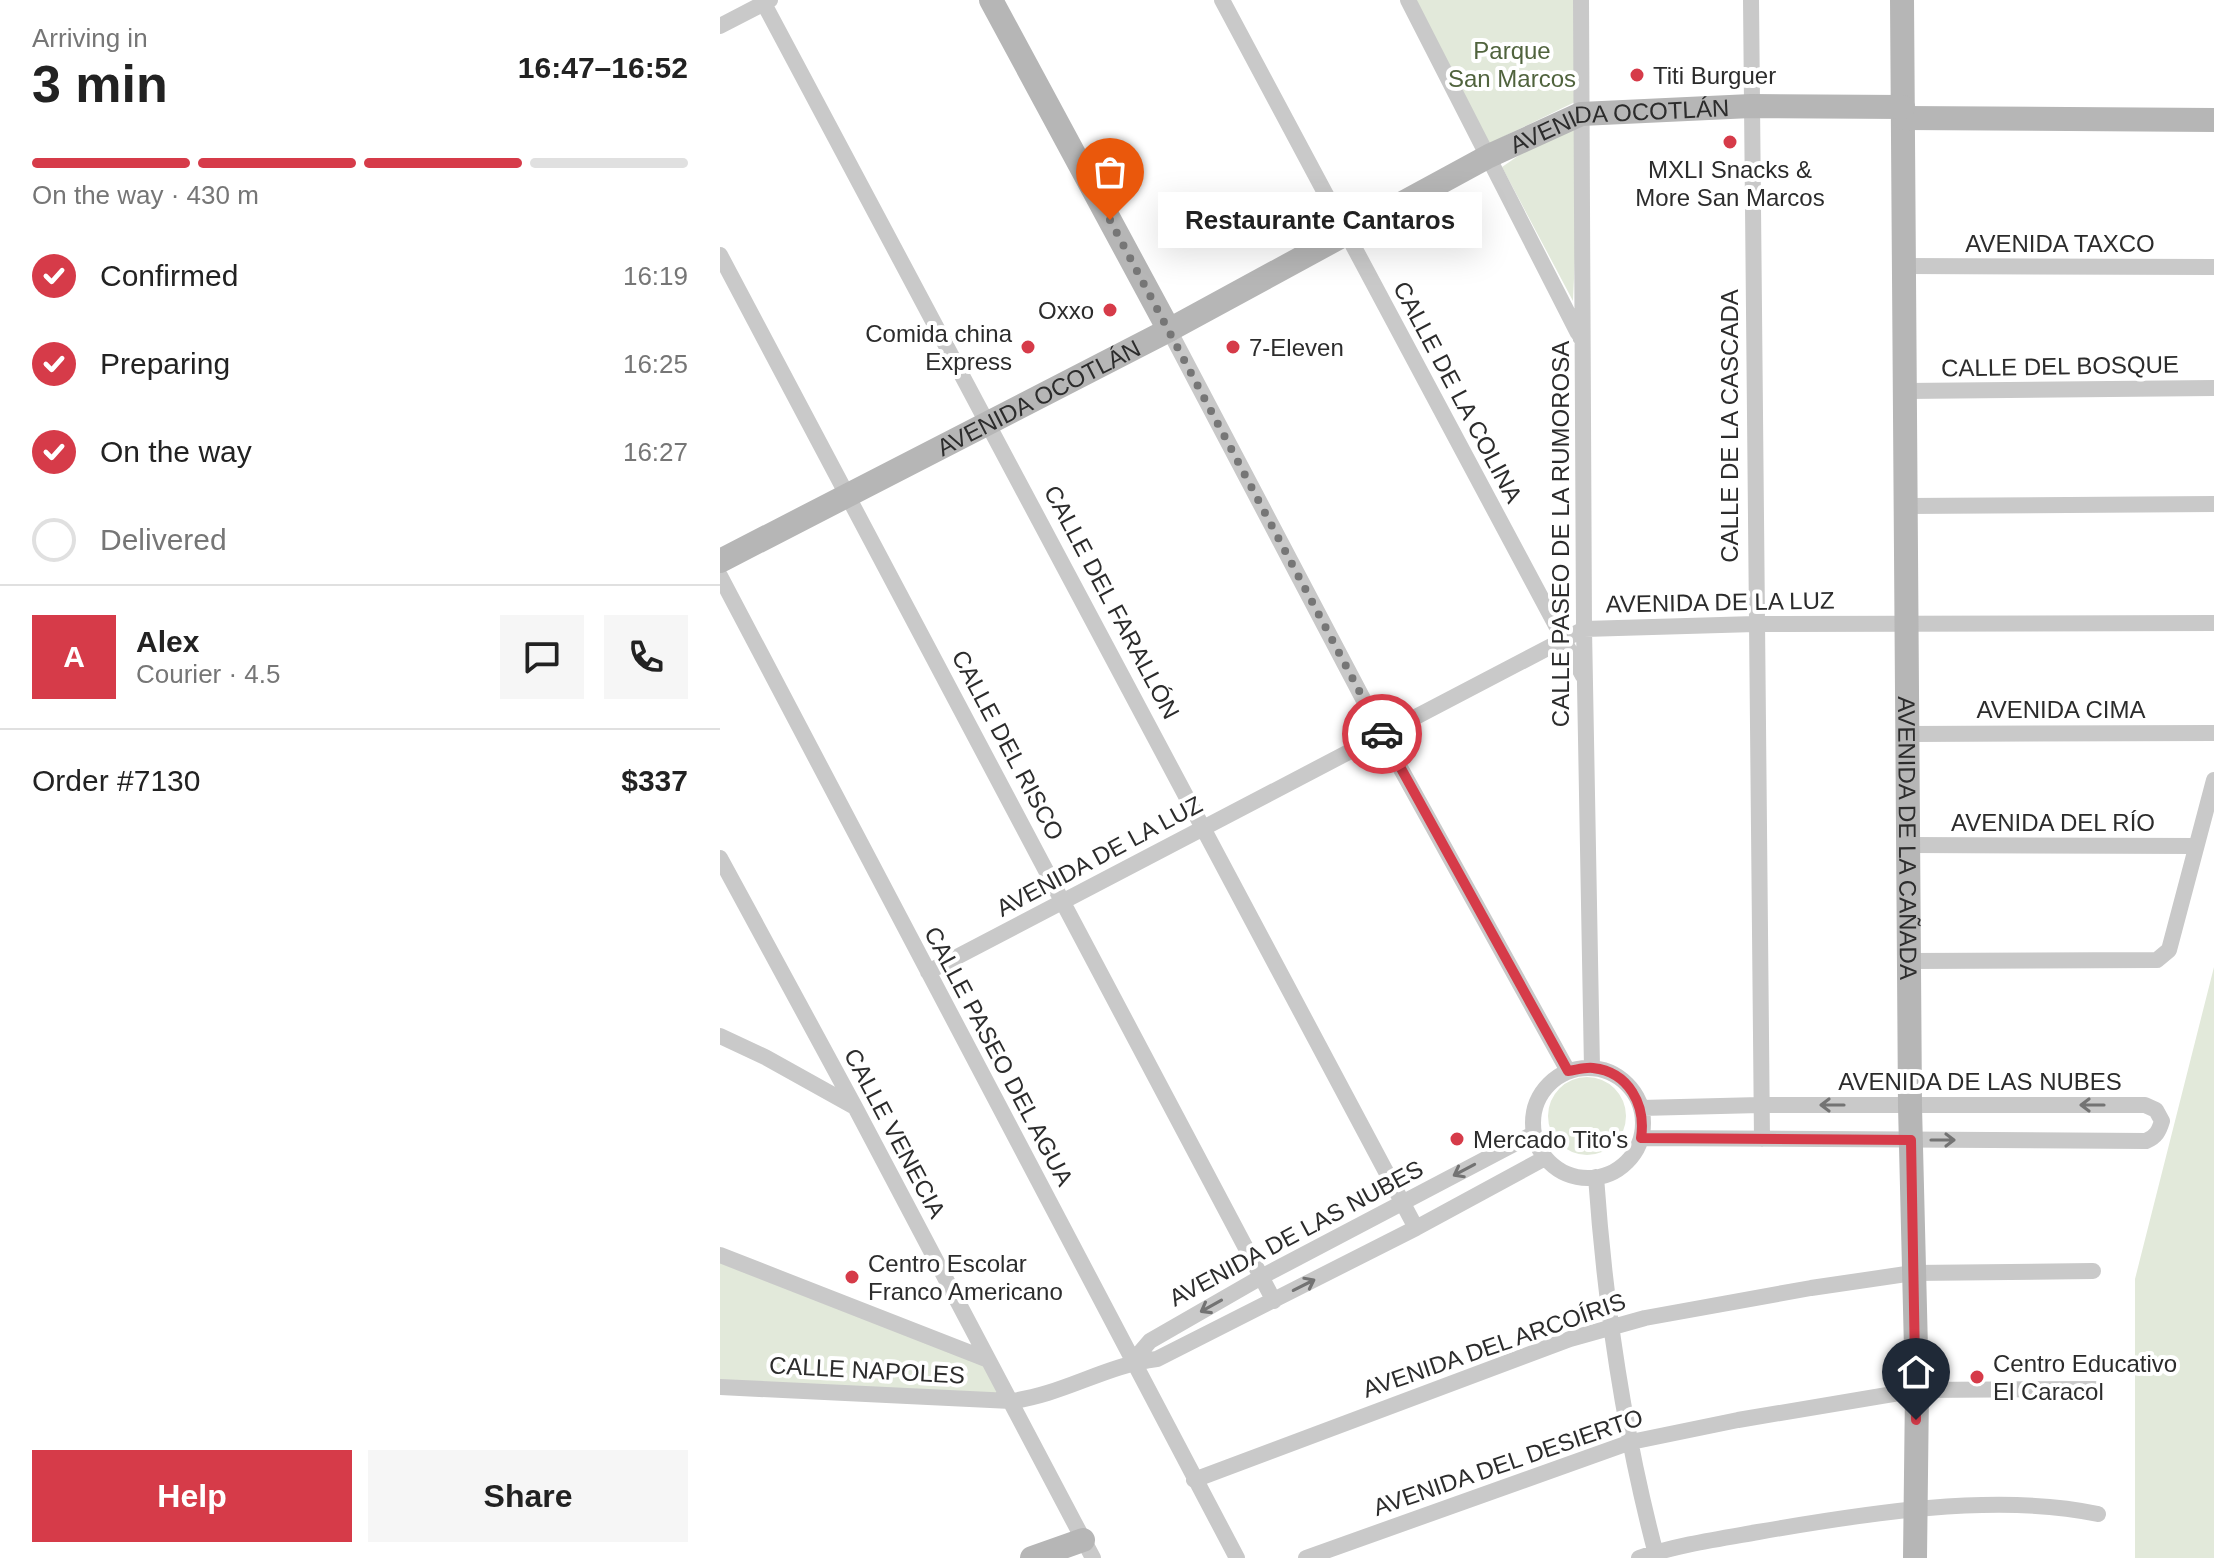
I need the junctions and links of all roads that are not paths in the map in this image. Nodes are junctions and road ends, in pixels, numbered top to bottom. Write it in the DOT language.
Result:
graph roads {
  1 [pos="991,0"];
  2 [pos="1222,0"];
  3 [pos="1408,0"];
  4 [pos="1581,0"];
  5 [pos="1751,0"];
  6 [pos="1902,0"];
  7 [pos="765,1"];
  8 [pos="720,26"];
  9 [pos="1751,106"];
  10 [pos="1903,112"];
  11 [pos="1581,114"];
  12 [pos="2214,120"];
  13 [pos="1489,156"];
  14 [pos="1346,233"];
  15 [pos="720,255"];
  16 [pos="1905,266"];
  17 [pos="2214,267"];
  18 [pos="1169,330"];
  19 [pos="1583,342"];
  20 [pos="2214,388"];
  21 [pos="1906,391"];
  22 [pos="990,423"];
  23 [pos="849,496"];
  24 [pos="2214,504"];
  25 [pos="1907,506"];
  26 [pos="720,561"];
  27 [pos="720,576"];
  28 [pos="1906,623"];
  29 [pos="2214,623"];
  30 [pos="1755,624"];
  31 [pos="1584,629"];
  32 [pos="1562,640"];
  33 [pos="1584,679"];
  34 [pos="1381,733"];
  35 [pos="2214,733"];
  36 [pos="1908,734"];
  37 [pos="2214,780"];
  38 [pos="1203,827"];
  39 [pos="1909,845"];
  40 [pos="2196,846"];
  41 [pos="720,858"];
  42 [pos="1064,903"];
  43 [pos="1910,961"];
  44 [pos="928,972"];
  45 [pos="720,1036"];
  46 [pos="1592,1068"];
  47 [pos="1568,1071"];
  48 [pos="1760,1105"];
  49 [pos="1910,1106"];
  50 [pos="855,1107"];
  51 [pos="1641,1108"];
  52 [pos="1533,1134"];
  53 [pos="1641,1138"];
  54 [pos="1762,1139"];
  55 [pos="1911,1140"];
  56 [pos="1545,1158"];
  57 [pos="1596,1177"];
  58 [pos="1402,1202"];
  59 [pos="1416,1228"];
  60 [pos="720,1255"];
  61 [pos="2093,1271"];
  62 [pos="1913,1273"];
  63 [pos="1263,1276"];
  64 [pos="1274,1301"];
  65 [pos="1611,1326"];
  66 [pos="986,1359"];
  67 [pos="1132,1362"];
  68 [pos="720,1387"];
  69 [pos="2095,1389"];
  70 [pos="1917,1390"];
  71 [pos="1011,1401"];
  72 [pos="1631,1442"];
  73 [pos="1194,1480"];
  74 [pos="1914,1508"];
  75 [pos="2098,1514"];
  76 [pos="1088,1549"];
  77 [pos="1657,1555"];
  78 [pos="1032,1558"];
  79 [pos="1237,1558"];
  80 [pos="1306,1558"];
  81 [pos="1639,1558"];
  82 [pos="1915,1558"];
  1 -- 18 [label="main road"];
  2 -- 14 [label="street, CALLE DE LA COLINA"];
  3 -- 13 [label="street"];
  4 -- 11 [label="street, CALLE PASEO DE LA RUMOROSA"];
  5 -- 9 [label="street, CALLE DE LA CASCADA"];
  6 -- 10 [label="main road, AVENIDA DE LA CAÑADA"];
  7 -- 8 [label="street"];
  7 -- 22 [label="street, CALLE DEL FARALLÓN"];
  9 -- 10 [label="main road, AVENIDA OCOTLÁN"];
  9 -- 11 [label="main road, AVENIDA OCOTLÁN"];
  9 -- 30 [label="street, CALLE DE LA CASCADA"];
  10 -- 12 [label="main road, AVENIDA OCOTLÁN"];
  10 -- 16 [label="main road, AVENIDA DE LA CAÑADA"];
  11 -- 13 [label="main road, AVENIDA OCOTLÁN"];
  11 -- 19 [label="street, CALLE PASEO DE LA RUMOROSA"];
  13 -- 14 [label="main road, AVENIDA OCOTLÁN"];
  13 -- 19 [label="street"];
  14 -- 18 [label="main road, AVENIDA OCOTLÁN"];
  14 -- 32 [label="street, CALLE DE LA COLINA"];
  15 -- 23 [label="street, CALLE DEL RISCO"];
  16 -- 17 [label="street, AVENIDA TAXCO"];
  16 -- 21 [label="main road, AVENIDA DE LA CAÑADA"];
  18 -- 22 [label="main road, AVENIDA OCOTLÁN"];
  18 -- 34 [label="street"];
  19 -- 31 [label="street, CALLE PASEO DE LA RUMOROSA"];
  20 -- 21 [label="street, CALLE DEL BOSQUE"];
  21 -- 25 [label="main road, AVENIDA DE LA CAÑADA"];
  22 -- 23 [label="main road, AVENIDA OCOTLÁN"];
  22 -- 38 [label="street, CALLE DEL FARALLÓN"];
  23 -- 26 [label="main road, AVENIDA OCOTLÁN"];
  23 -- 42 [label="street, CALLE DEL RISCO"];
  24 -- 25 [label="street"];
  25 -- 28 [label="main road, AVENIDA DE LA CAÑADA"];
  27 -- 44 [label="street, CALLE PASEO DEL AGUA"];
  28 -- 29 [label="street, AVENIDA DE LA LUZ"];
  28 -- 30 [label="street, AVENIDA DE LA LUZ"];
  28 -- 36 [label="main road, AVENIDA DE LA CAÑADA"];
  30 -- 31 [label="street, AVENIDA DE LA LUZ"];
  30 -- 48 [label="street, CALLE DE LA CASCADA"];
  31 -- 32 [label="street, AVENIDA DE LA LUZ"];
  31 -- 33 [label="street, CALLE PASEO DE LA RUMOROSA"];
  32 -- 33 [label="street, CALLE DE LA COLINA"];
  32 -- 34 [label="street, AVENIDA DE LA LUZ"];
  33 -- 46 [label="street, CALLE PASEO DE LA RUMOROSA"];
  34 -- 38 [label="street, AVENIDA DE LA LUZ"];
  34 -- 47 [label="street"];
  35 -- 36 [label="street, AVENIDA CIMA"];
  36 -- 39 [label="main road, AVENIDA DE LA CAÑADA"];
  37 -- 40 [label="street"];
  38 -- 42 [label="street, AVENIDA DE LA LUZ"];
  38 -- 58 [label="street, CALLE DEL FARALLÓN"];
  39 -- 40 [label="street, AVENIDA DEL RÍO"];
  39 -- 43 [label="main road, AVENIDA DE LA CAÑADA"];
  40 -- 43 [label="street"];
  41 -- 50 [label="street, CALLE VENECIA"];
  42 -- 44 [label="street, AVENIDA DE LA LUZ"];
  42 -- 63 [label="street, CALLE DEL RISCO"];
  43 -- 49 [label="main road, AVENIDA DE LA CAÑADA"];
  44 -- 67 [label="street, CALLE PASEO DEL AGUA"];
  45 -- 50 [label="street"];
  46 -- 47 [label="street"];
  46 -- 51 [label="street"];
  47 -- 52 [label="street"];
  49 -- 48 [label="street, AVENIDA DE LAS NUBES, one-way"];
  48 -- 51 [label="street, AVENIDA DE LAS NUBES"];
  48 -- 54 [label="street, CALLE DE LA CASCADA"];
  49 -- 55 [label="main road, AVENIDA DE LA CAÑADA"];
  55 -- 49 [label="street, AVENIDA DE LAS NUBES, one-way"];
  50 -- 66 [label="street, CALLE VENECIA"];
  51 -- 53 [label="street"];
  52 -- 56 [label="street"];
  52 -- 58 [label="street, AVENIDA DE LAS NUBES, one-way"];
  53 -- 54 [label="street, AVENIDA DE LAS NUBES"];
  53 -- 57 [label="street"];
  54 -- 55 [label="street, AVENIDA DE LAS NUBES"];
  55 -- 62 [label="main road, AVENIDA DE LA CAÑADA"];
  56 -- 57 [label="street"];
  56 -- 59 [label="street, AVENIDA DE LAS NUBES"];
  57 -- 65 [label="street"];
  58 -- 59 [label="street, CALLE DEL FARALLÓN"];
  58 -- 63 [label="street, AVENIDA DE LAS NUBES"];
  64 -- 59 [label="street, AVENIDA DE LAS NUBES, one-way"];
  60 -- 66 [label="street"];
  61 -- 62 [label="street, AVENIDA DEL ARCOÍRIS"];
  62 -- 65 [label="street, AVENIDA DEL ARCOÍRIS"];
  62 -- 70 [label="main road, AVENIDA DE LA CAÑADA"];
  63 -- 64 [label="street, CALLE DEL RISCO"];
  63 -- 67 [label="street, AVENIDA DE LAS NUBES, one-way"];
  64 -- 67 [label="street, AVENIDA DE LAS NUBES"];
  65 -- 72 [label="street"];
  65 -- 73 [label="street, AVENIDA DEL ARCOÍRIS"];
  66 -- 71 [label="street, CALLE VENECIA"];
  67 -- 71 [label="street, AVENIDA DE LAS NUBES"];
  67 -- 73 [label="street, CALLE PASEO DEL AGUA"];
  68 -- 71 [label="street, CALLE NAPOLES"];
  69 -- 70 [label="street, AVENIDA DEL DESIERTO"];
  70 -- 72 [label="street, AVENIDA DEL DESIERTO"];
  70 -- 74 [label="main road, AVENIDA DE LA CAÑADA"];
  71 -- 76 [label="street, CALLE VENECIA"];
  72 -- 77 [label="street"];
  72 -- 80 [label="street, AVENIDA DEL DESIERTO"];
  73 -- 79 [label="street, CALLE PASEO DEL AGUA"];
  74 -- 75 [label="street"];
  74 -- 77 [label="street"];
  74 -- 82 [label="main road, AVENIDA DE LA CAÑADA"];
  76 -- 78 [label="main road"];
  77 -- 81 [label="street"];
}
